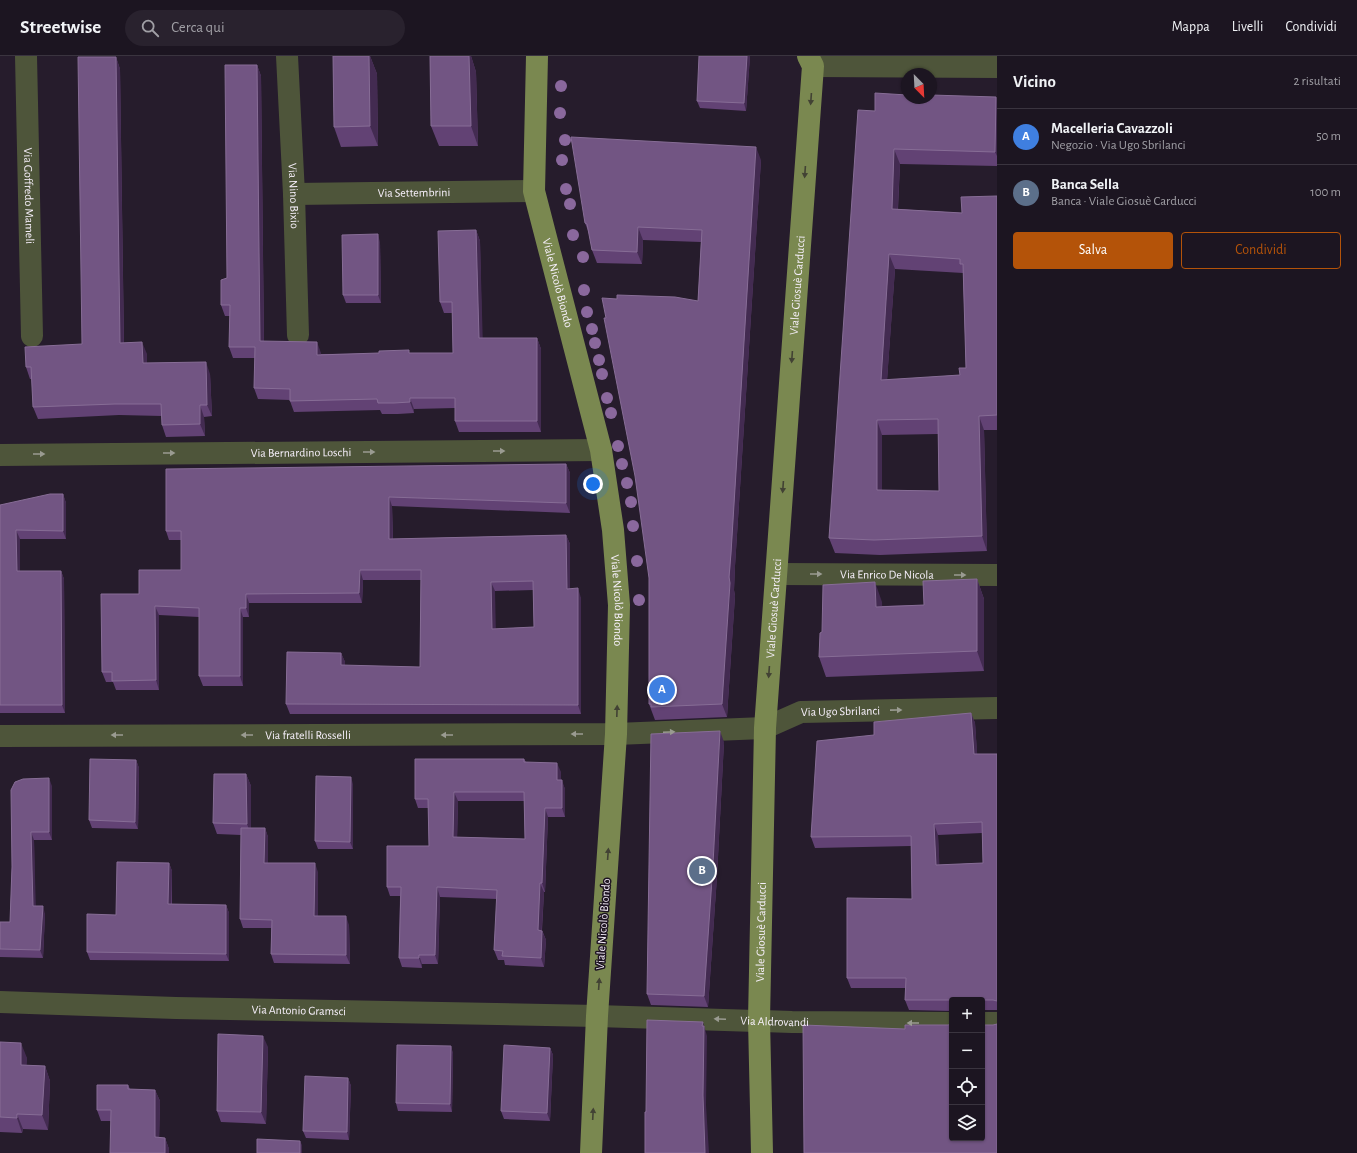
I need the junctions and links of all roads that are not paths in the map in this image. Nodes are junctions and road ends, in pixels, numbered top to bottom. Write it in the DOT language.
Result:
graph roads {
  1 [pos="26,56"];
  2 [pos="287,56"];
  3 [pos="537,56"];
  4 [pos="810,61"];
  5 [pos="898,61"];
  6 [pos="997,67"];
  7 [pos="534,191"];
  8 [pos="294,194"];
  9 [pos="298,335"];
  10 [pos="32,336"];
  11 [pos="601,450"];
  12 [pos="0,454"];
  13 [pos="777,574"];
  14 [pos="997,575"];
  15 [pos="997,708"];
  16 [pos="765,728"];
  17 [pos="616,734"];
  18 [pos="0,736"];
  19 [pos="0,1002"];
  20 [pos="597,1016"];
  21 [pos="759,1020"];
  22 [pos="949,1023"];
  23 [pos="985,1023"];
  24 [pos="997,1023"];
  25 [pos="591,1153"];
  26 [pos="762,1153"];
  1 -- 10 [label="street, Via Goffredo Mameli"];
  2 -- 8 [label="street, Via Nino Bixio"];
  3 -- 7 [label="main road, Viale Nicolò Biondo"];
  4 -- 5 [label="street"];
  4 -- 13 [label="main road, Viale Giosuè Carducci, one-way"];
  5 -- 6 [label="street"];
  7 -- 8 [label="street, Via Settembrini"];
  7 -- 11 [label="main road, Viale Nicolò Biondo"];
  8 -- 9 [label="street, Via Nino Bixio"];
  12 -- 11 [label="street, Via Bernardino Loschi, one-way"];
  17 -- 11 [label="main road, Viale Nicolò Biondo, one-way"];
  13 -- 14 [label="street, Via Enrico De Nicola, one-way"];
  13 -- 16 [label="main road, Viale Giosuè Carducci, one-way"];
  16 -- 15 [label="street, Via Ugo Sbrilanci, one-way"];
  17 -- 16 [label="street, Via Ugo Sbrilanci, one-way"];
  16 -- 21 [label="main road, Viale Giosuè Carducci"];
  17 -- 18 [label="street, Via fratelli Rosselli, one-way"];
  20 -- 17 [label="main road, Viale Nicolò Biondo, one-way"];
  19 -- 20 [label="street, Via Antonio Gramsci"];
  21 -- 20 [label="street, Via Aldrovandi, one-way"];
  25 -- 20 [label="main road, Viale Nicolò Biondo, one-way"];
  22 -- 21 [label="street, Via Aldrovandi, one-way"];
  21 -- 26 [label="main road, Viale Giosuè Carducci"];
  23 -- 24 [label="street"];
}
